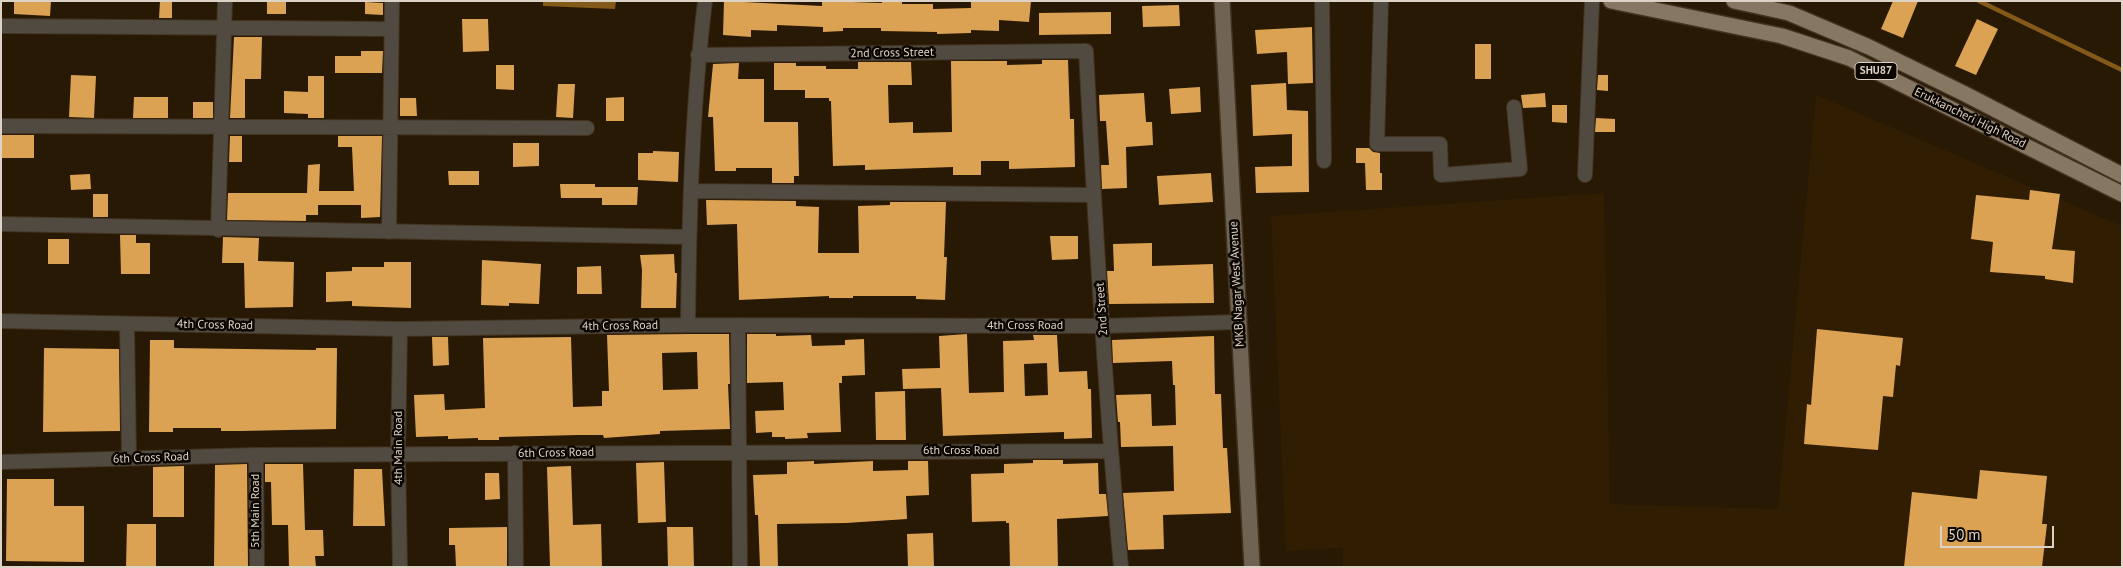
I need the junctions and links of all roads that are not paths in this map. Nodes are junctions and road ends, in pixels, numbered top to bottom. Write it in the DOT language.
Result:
graph roads {
  1 [pos="225,1"];
  2 [pos="392,1"];
  3 [pos="705,1"];
  4 [pos="1222,1"];
  5 [pos="1322,1"];
  6 [pos="1381,1"];
  7 [pos="1592,1"];
  8 [pos="1611,1"];
  9 [pos="1734,1"];
  10 [pos="1791,7"];
  11 [pos="1,26"];
  12 [pos="224,26"];
  13 [pos="391,29"];
  14 [pos="1086,50"];
  15 [pos="698,55"];
  16 [pos="1514,106"];
  17 [pos="1,126"];
  18 [pos="223,127"];
  19 [pos="391,127"];
  20 [pos="587,128"];
  21 [pos="1324,161"];
  22 [pos="1585,175"];
  23 [pos="2122,175"];
  24 [pos="692,191"];
  25 [pos="2122,194"];
  26 [pos="1093,195"];
  27 [pos="1,224"];
  28 [pos="218,230"];
  29 [pos="389,232"];
  30 [pos="688,237"];
  31 [pos="1,321"];
  32 [pos="1239,322"];
  33 [pos="127,324"];
  34 [pos="688,325"];
  35 [pos="738,325"];
  36 [pos="1103,326"];
  37 [pos="400,329"];
  38 [pos="1110,451"];
  39 [pos="739,452"];
  40 [pos="515,453"];
  41 [pos="256,454"];
  42 [pos="398,454"];
  43 [pos="129,458"];
  44 [pos="1,462"];
  45 [pos="257,567"];
  46 [pos="400,567"];
  47 [pos="516,567"];
  48 [pos="740,567"];
  49 [pos="1121,567"];
  50 [pos="1252,567"];
  1 -- 12 [label="street"];
  2 -- 13 [label="street"];
  3 -- 15 [label="street"];
  4 -- 32 [label="main road, MKB Nagar West Avenue"];
  5 -- 21 [label="street"];
  6 -- 16 [label="street"];
  7 -- 22 [label="street"];
  8 -- 25 [label="main road, Erukkancheri High Road / SHU87"];
  9 -- 10 [label="main road, SHU87"];
  10 -- 23 [label="main road, SHU87"];
  11 -- 12 [label="street"];
  12 -- 13 [label="street"];
  12 -- 18 [label="street"];
  13 -- 19 [label="street"];
  14 -- 15 [label="street, 2nd Cross Street"];
  14 -- 26 [label="street, 2nd Street"];
  15 -- 24 [label="street"];
  17 -- 18 [label="street"];
  18 -- 19 [label="street"];
  18 -- 28 [label="street"];
  19 -- 20 [label="street"];
  19 -- 29 [label="street"];
  24 -- 26 [label="street"];
  24 -- 30 [label="street"];
  26 -- 36 [label="street, 2nd Street"];
  27 -- 28 [label="street"];
  28 -- 29 [label="street"];
  29 -- 30 [label="street"];
  30 -- 34 [label="street"];
  31 -- 33 [label="street, 4th Cross Road"];
  32 -- 36 [label="street, 4th Cross Road"];
  32 -- 50 [label="main road, MKB Nagar West Avenue"];
  33 -- 37 [label="street, 4th Cross Road"];
  33 -- 43 [label="street"];
  34 -- 35 [label="street, 4th Cross Road"];
  34 -- 37 [label="street, 4th Cross Road"];
  35 -- 36 [label="street, 4th Cross Road"];
  35 -- 39 [label="street"];
  36 -- 38 [label="street, 2nd Street"];
  37 -- 42 [label="street, 4th Main Road"];
  38 -- 39 [label="street, 6th Cross Road"];
  38 -- 49 [label="street, 2nd Street"];
  39 -- 40 [label="street, 6th Cross Road"];
  39 -- 48 [label="street"];
  40 -- 42 [label="street, 6th Cross Road"];
  40 -- 47 [label="street"];
  41 -- 42 [label="street, 6th Cross Road"];
  41 -- 43 [label="street, 6th Cross Road"];
  41 -- 45 [label="street, 5th Main Road"];
  42 -- 46 [label="street, 4th Main Road"];
  43 -- 44 [label="street, 6th Cross Road"];
}
